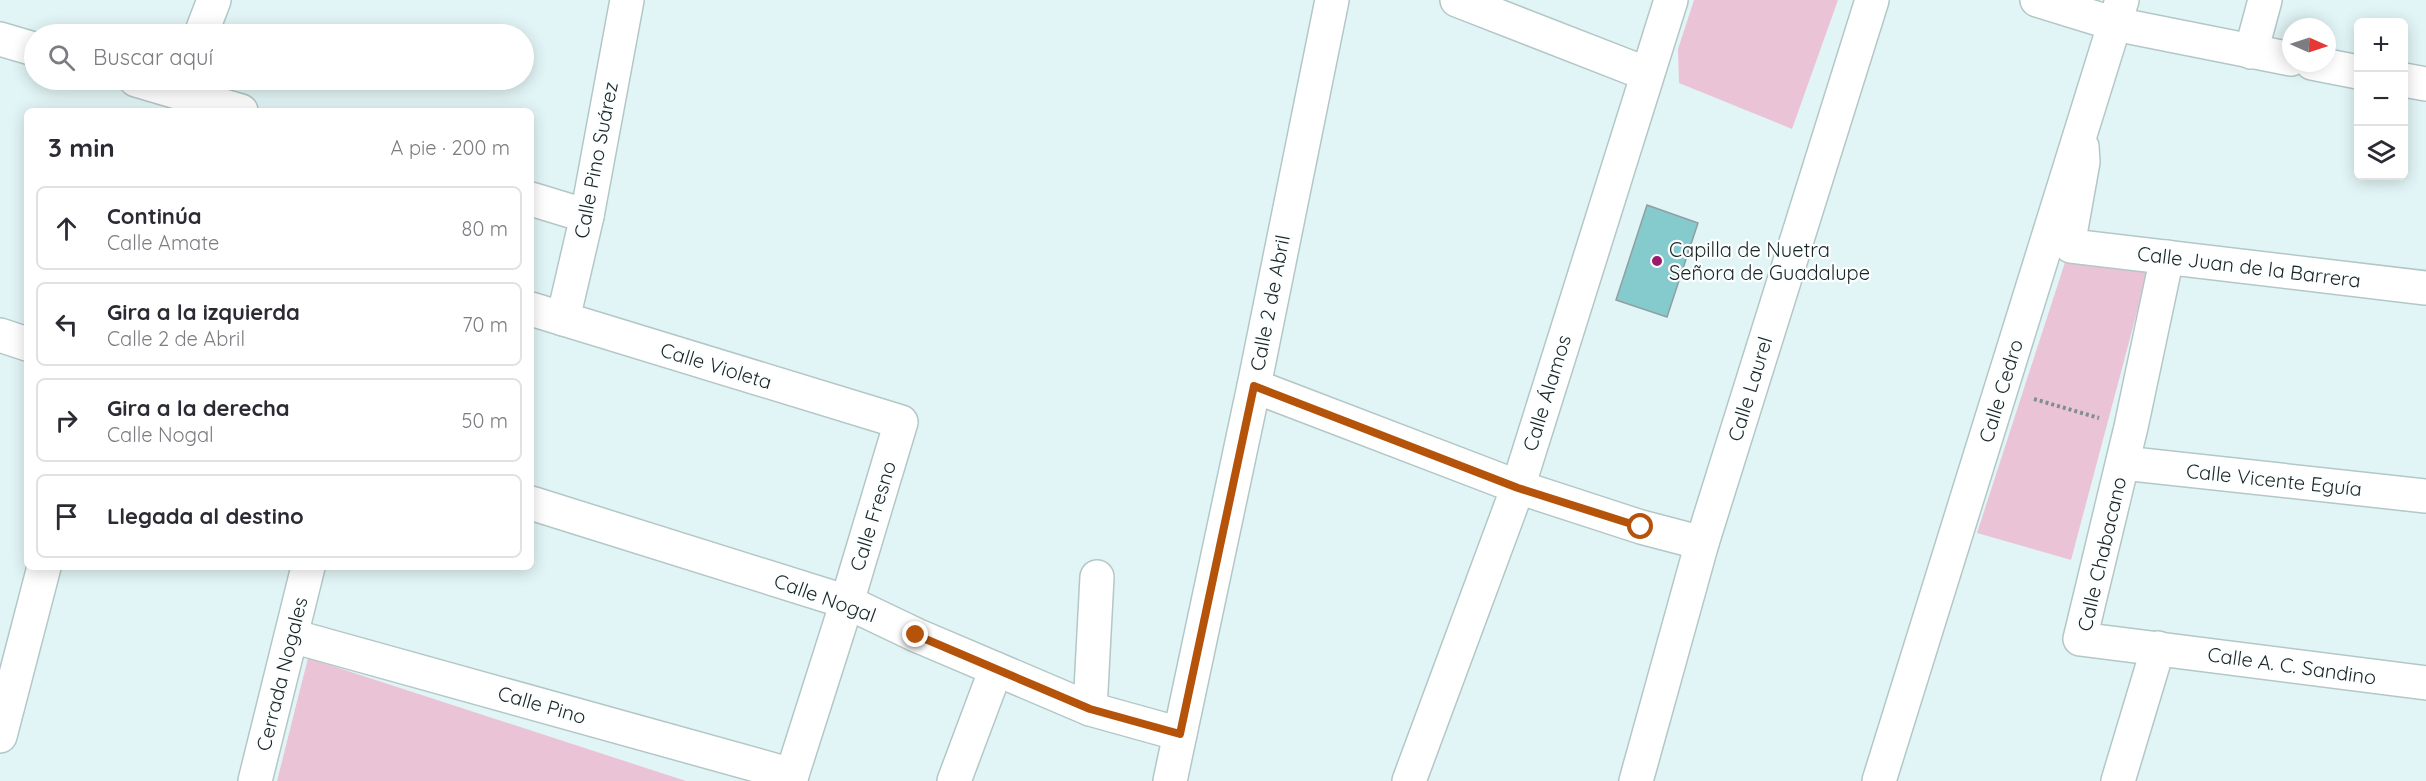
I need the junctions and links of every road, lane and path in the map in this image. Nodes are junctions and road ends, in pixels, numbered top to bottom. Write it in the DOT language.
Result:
graph roads {
  1 [pos="214,0"];
  2 [pos="627,0"];
  3 [pos="1332,0"];
  4 [pos="1457,0"];
  5 [pos="1671,0"];
  6 [pos="1872,0"];
  7 [pos="2037,0"];
  8 [pos="2265,0"];
  9 [pos="2119,12"];
  10 [pos="205,24"];
  11 [pos="0,39"];
  12 [pos="24,46"];
  13 [pos="2251,52"];
  14 [pos="2282,57"];
  15 [pos="2336,68"];
  16 [pos="2354,71"];
  17 [pos="1647,74"];
  18 [pos="2408,81"];
  19 [pos="2426,84"];
  20 [pos="178,94"];
  21 [pos="230,108"];
  22 [pos="2083,125"];
  23 [pos="534,200"];
  24 [pos="586,216"];
  25 [pos="2071,246"];
  26 [pos="2167,257"];
  27 [pos="2426,288"];
  28 [pos="534,310"];
  29 [pos="563,319"];
  30 [pos="0,335"];
  31 [pos="24,343"];
  32 [pos="1254,386"];
  33 [pos="2001,390"];
  34 [pos="902,422"];
  35 [pos="2131,427"];
  36 [pos="2123,463"];
  37 [pos="1518,488"];
  38 [pos="2426,496"];
  39 [pos="534,504"];
  40 [pos="1702,543"];
  41 [pos="43,570"];
  42 [pos="307,570"];
  43 [pos="1097,577"];
  44 [pos="848,602"];
  45 [pos="292,636"];
  46 [pos="2158,648"];
  47 [pos="996,669"];
  48 [pos="2426,683"];
  49 [pos="1090,709"];
  50 [pos="1180,734"];
  51 [pos="0,736"];
  52 [pos="791,778"];
  53 [pos="255,781"];
  54 [pos="954,781"];
  55 [pos="1170,781"];
  56 [pos="1409,781"];
  57 [pos="1636,781"];
  58 [pos="1879,781"];
  59 [pos="2118,781"];
  1 -- 10 [label="street"];
  2 -- 24 [label="street, Calle Pino Suárez"];
  3 -- 32 [label="street, Calle 2 de Abril"];
  4 -- 17 [label="street"];
  5 -- 17 [label="street, Calle Álamos"];
  6 -- 40 [label="street, Calle Laurel"];
  7 -- 9 [label="street"];
  8 -- 13 [label="street"];
  9 -- 13 [label="street"];
  9 -- 22 [label="street, Calle Cedro"];
  11 -- 12 [label="street"];
  13 -- 14 [label="street"];
  15 -- 16 [label="street"];
  17 -- 37 [label="street, Calle Álamos"];
  18 -- 19 [label="street"];
  20 -- 21 [label="street"];
  22 -- 25 [label="street"];
  22 -- 33 [label="street, Calle Cedro"];
  23 -- 24 [label="street"];
  24 -- 29 [label="street, Calle Pino Suárez"];
  25 -- 26 [label="street, Calle Juan de la Barrera"];
  26 -- 27 [label="street, Calle Juan de la Barrera"];
  26 -- 35 [label="street, Calle Chabacano"];
  28 -- 29 [label="street, Calle Violeta"];
  29 -- 34 [label="street, Calle Violeta"];
  30 -- 31 [label="street"];
  32 -- 37 [label="street"];
  32 -- 50 [label="street, Calle 2 de Abril"];
  33 -- 35 [label="path"];
  33 -- 58 [label="street, Calle Cedro"];
  34 -- 44 [label="street, Calle Fresno"];
  35 -- 36 [label="street, Calle Chabacano"];
  36 -- 38 [label="street, Calle Vicente Eguía"];
  36 -- 46 [label="street, Calle Chabacano"];
  37 -- 40 [label="street"];
  37 -- 56 [label="street, Calle Álamos"];
  39 -- 44 [label="street, Calle Nogal"];
  40 -- 57 [label="street, Calle Laurel"];
  41 -- 51 [label="street"];
  42 -- 45 [label="street, Cerrada Nogales"];
  43 -- 49 [label="street"];
  44 -- 47 [label="street, Calle Nogal"];
  44 -- 52 [label="street, Calle Fresno"];
  45 -- 52 [label="street, Calle Pino"];
  45 -- 53 [label="street, Cerrada Nogales"];
  46 -- 48 [label="street, Calle A. C. Sandino"];
  46 -- 59 [label="street"];
  47 -- 49 [label="street, Calle Nogal"];
  47 -- 54 [label="street"];
  49 -- 50 [label="street, Calle Nogal"];
  50 -- 55 [label="street, Calle 2 de Abril"];
}
